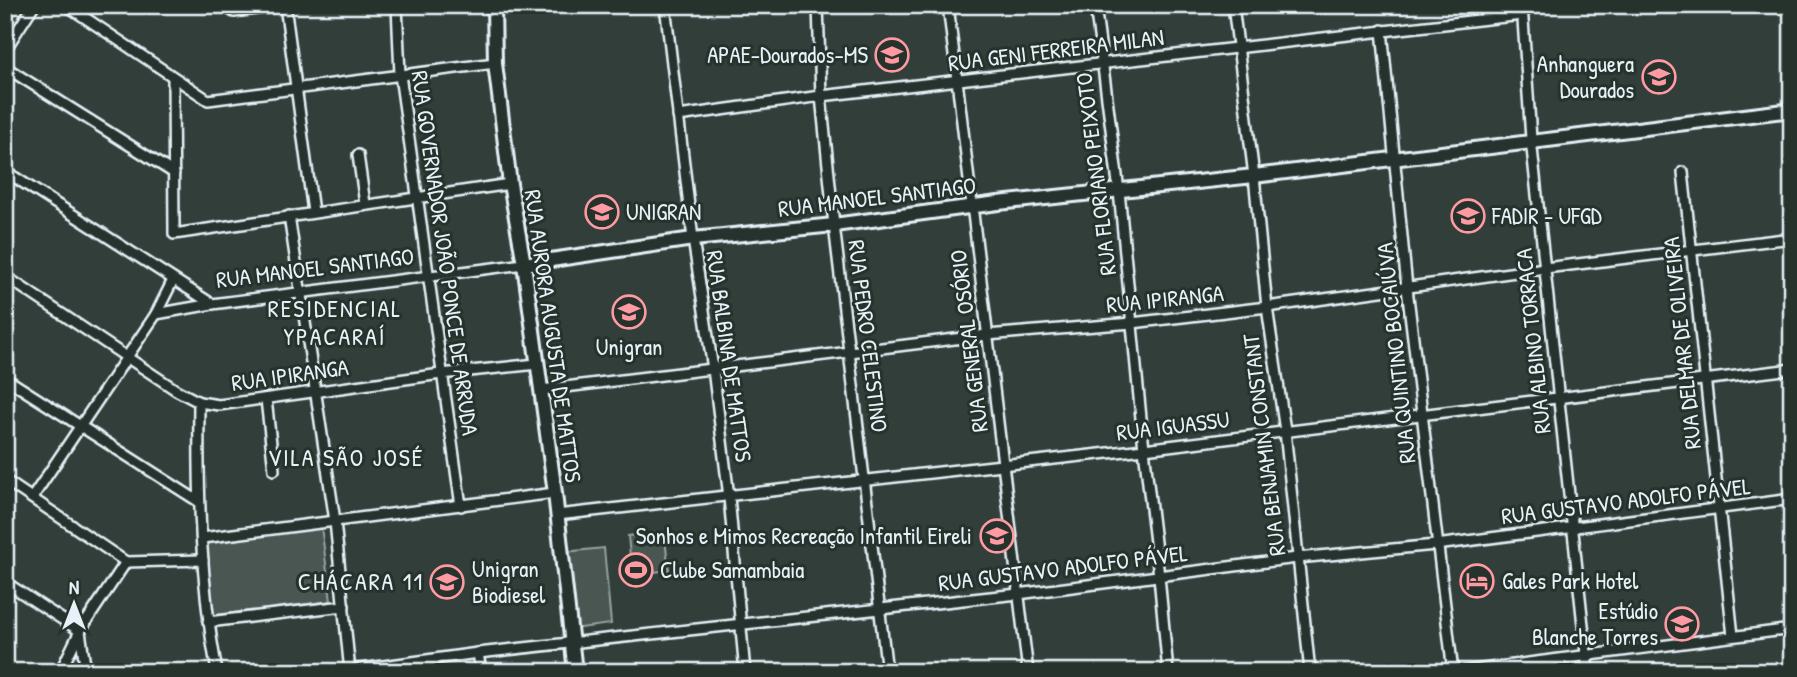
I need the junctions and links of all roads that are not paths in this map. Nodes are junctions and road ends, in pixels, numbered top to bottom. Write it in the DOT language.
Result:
graph roads {
  1 [pos="34,5"];
  2 [pos="66,5"];
  3 [pos="223,5"];
  4 [pos="286,5"];
  5 [pos="397,5"];
  6 [pos="494,5"];
  7 [pos="665,5"];
  8 [pos="818,5"];
  9 [pos="948,5"];
  10 [pos="1095,5"];
  11 [pos="1233,5"];
  12 [pos="1522,10"];
  13 [pos="1382,30"];
  14 [pos="1237,47"];
  15 [pos="5,50"];
  16 [pos="495,64"];
  17 [pos="1102,64"];
  18 [pos="5,67"];
  19 [pos="400,75"];
  20 [pos="173,78"];
  21 [pos="957,81"];
  22 [pos="295,87"];
  23 [pos="821,96"];
  24 [pos="1792,110"];
  25 [pos="678,116"];
  26 [pos="1531,141"];
  27 [pos="358,155"];
  28 [pos="1394,158"];
  29 [pos="5,171"];
  30 [pos="1683,172"];
  31 [pos="174,173"];
  32 [pos="1254,176"];
  33 [pos="510,184"];
  34 [pos="1119,191"];
  35 [pos="417,197"];
  36 [pos="365,204"];
  37 [pos="972,207"];
  38 [pos="313,212"];
  39 [pos="289,216"];
  40 [pos="834,225"];
  41 [pos="1792,238"];
  42 [pos="693,239"];
  43 [pos="1690,250"];
  44 [pos="524,264"];
  45 [pos="1545,268"];
  46 [pos="5,276"];
  47 [pos="429,276"];
  48 [pos="173,280"];
  49 [pos="1407,288"];
  50 [pos="299,293"];
  51 [pos="212,303"];
  52 [pos="1267,307"];
  53 [pos="156,313"];
  54 [pos="1132,323"];
  55 [pos="987,335"];
  56 [pos="850,352"];
  57 [pos="126,356"];
  58 [pos="537,364"];
  59 [pos="713,369"];
  60 [pos="1792,369"];
  61 [pos="441,374"];
  62 [pos="5,378"];
  63 [pos="1705,378"];
  64 [pos="316,390"];
  65 [pos="541,390"];
  66 [pos="1558,397"];
  67 [pos="266,399"];
  68 [pos="199,402"];
  69 [pos="1423,416"];
  70 [pos="79,425"];
  71 [pos="1285,431"];
  72 [pos="1144,449"];
  73 [pos="1003,466"];
  74 [pos="274,470"];
  75 [pos="5,480"];
  76 [pos="866,481"];
  77 [pos="555,493"];
  78 [pos="729,497"];
  79 [pos="32,498"];
  80 [pos="1792,499"];
  81 [pos="198,501"];
  82 [pos="461,506"];
  83 [pos="1720,508"];
  84 [pos="558,515"];
  85 [pos="335,521"];
  86 [pos="1573,526"];
  87 [pos="202,538"];
  88 [pos="1436,545"];
  89 [pos="1297,558"];
  90 [pos="203,560"];
  91 [pos="126,562"];
  92 [pos="1159,576"];
  93 [pos="5,582"];
  94 [pos="1018,594"];
  95 [pos="344,606"];
  96 [pos="880,610"];
  97 [pos="208,622"];
  98 [pos="740,623"];
  99 [pos="1792,629"];
  100 [pos="80,631"];
  101 [pos="1732,636"];
  102 [pos="570,643"];
  103 [pos="478,653"];
  104 [pos="1586,655"];
  105 [pos="346,671"];
  106 [pos="60,672"];
  107 [pos="86,672"];
  108 [pos="217,672"];
  109 [pos="481,672"];
  110 [pos="575,672"];
  111 [pos="745,672"];
  112 [pos="887,672"];
  113 [pos="1028,672"];
  114 [pos="1168,672"];
  115 [pos="1310,672"];
  116 [pos="1452,672"];
  117 [pos="1459,672"];
  118 [pos="1588,672"];
  1 -- 15 [label="street"];
  2 -- 20 [label="street"];
  3 -- 4 [label="street"];
  4 -- 22 [label="street"];
  5 -- 19 [label="street, RUA GOVERNADOR JOÃO PONCE DE ARRUDA"];
  6 -- 16 [label="street, RUA AURORA AUGUSTA DE MATTOS"];
  7 -- 25 [label="street, RUA BALBINA DE MATTOS"];
  8 -- 23 [label="street, RUA PEDRO CELESTINO"];
  9 -- 21 [label="street, RUA GENERAL OSÓRIO"];
  10 -- 17 [label="street, RUA FLORIANO PEIXOTO"];
  11 -- 14 [label="street, RUA BENJAMIN CONSTANT"];
  12 -- 13 [label="street, RUA GENI FERREIRA MILAN"];
  12 -- 26 [label="street, RUA ALBINO TORRACA"];
  13 -- 14 [label="street, RUA GENI FERREIRA MILAN"];
  13 -- 28 [label="street, RUA QUINTINO BOCAIÚVA"];
  14 -- 17 [label="street, RUA GENI FERREIRA MILAN"];
  14 -- 32 [label="street, RUA BENJAMIN CONSTANT"];
  16 -- 19 [label="street"];
  16 -- 33 [label="street, RUA AURORA AUGUSTA DE MATTOS"];
  17 -- 21 [label="street, RUA GENI FERREIRA MILAN"];
  17 -- 34 [label="street, RUA FLORIANO PEIXOTO"];
  18 -- 31 [label="street"];
  19 -- 22 [label="street"];
  19 -- 35 [label="street, RUA GOVERNADOR JOÃO PONCE DE ARRUDA"];
  20 -- 22 [label="street"];
  20 -- 31 [label="street"];
  21 -- 23 [label="street, RUA GENI FERREIRA MILAN"];
  21 -- 37 [label="street, RUA GENERAL OSÓRIO"];
  22 -- 38 [label="street"];
  23 -- 25 [label="street, RUA GENI FERREIRA MILAN"];
  23 -- 40 [label="street, RUA PEDRO CELESTINO"];
  24 -- 26 [label="street, RUA MANOEL SANTIAGO"];
  25 -- 42 [label="street, RUA BALBINA DE MATTOS"];
  26 -- 28 [label="street, RUA MANOEL SANTIAGO"];
  26 -- 45 [label="street, RUA ALBINO TORRACA"];
  27 -- 36 [label="street"];
  28 -- 32 [label="street, RUA MANOEL SANTIAGO"];
  28 -- 49 [label="street, RUA QUINTINO BOCAIÚVA"];
  29 -- 48 [label="street, RUA MANOEL SANTIAGO"];
  30 -- 43 [label="street, RUA DELMAR DE OLIVEIRA"];
  31 -- 39 [label="street"];
  32 -- 34 [label="street, RUA MANOEL SANTIAGO"];
  32 -- 52 [label="street, RUA BENJAMIN CONSTANT"];
  33 -- 35 [label="street"];
  33 -- 44 [label="street, RUA AURORA AUGUSTA DE MATTOS"];
  34 -- 37 [label="street, RUA MANOEL SANTIAGO"];
  34 -- 54 [label="street, RUA FLORIANO PEIXOTO"];
  35 -- 36 [label="street"];
  35 -- 47 [label="street, RUA GOVERNADOR JOÃO PONCE DE ARRUDA"];
  36 -- 38 [label="street"];
  37 -- 40 [label="street, RUA MANOEL SANTIAGO"];
  37 -- 55 [label="street, RUA GENERAL OSÓRIO"];
  38 -- 39 [label="street"];
  39 -- 50 [label="street"];
  40 -- 42 [label="street, RUA MANOEL SANTIAGO"];
  40 -- 56 [label="street, RUA PEDRO CELESTINO"];
  41 -- 43 [label="street, RUA IPIRANGA"];
  42 -- 44 [label="street, RUA MANOEL SANTIAGO"];
  42 -- 59 [label="street, RUA BALBINA DE MATTOS"];
  43 -- 45 [label="street, RUA IPIRANGA"];
  43 -- 63 [label="street, RUA DELMAR DE OLIVEIRA"];
  44 -- 47 [label="street, RUA MANOEL SANTIAGO"];
  44 -- 58 [label="street, RUA AURORA AUGUSTA DE MATTOS"];
  45 -- 49 [label="street, RUA IPIRANGA"];
  45 -- 66 [label="street, RUA ALBINO TORRACA"];
  46 -- 57 [label="street, RUA IPIRANGA"];
  47 -- 50 [label="street, RUA MANOEL SANTIAGO"];
  47 -- 61 [label="street, RUA GOVERNADOR JOÃO PONCE DE ARRUDA"];
  48 -- 51 [label="street, RUA MANOEL SANTIAGO"];
  48 -- 53 [label="street"];
  49 -- 52 [label="street, RUA IPIRANGA"];
  49 -- 69 [label="street, RUA QUINTINO BOCAIÚVA"];
  50 -- 51 [label="street, RUA MANOEL SANTIAGO"];
  50 -- 64 [label="street"];
  51 -- 53 [label="street"];
  52 -- 54 [label="street, RUA IPIRANGA"];
  52 -- 71 [label="street, RUA BENJAMIN CONSTANT"];
  53 -- 57 [label="street"];
  54 -- 55 [label="street, RUA IPIRANGA"];
  54 -- 72 [label="street, RUA FLORIANO PEIXOTO"];
  55 -- 56 [label="street, RUA IPIRANGA"];
  55 -- 73 [label="street, RUA GENERAL OSÓRIO"];
  56 -- 59 [label="street, RUA IPIRANGA"];
  56 -- 76 [label="street, RUA PEDRO CELESTINO"];
  57 -- 68 [label="street, RUA IPIRANGA"];
  57 -- 70 [label="street"];
  58 -- 61 [label="street, RUA IPIRANGA"];
  58 -- 65 [label="street, RUA AURORA AUGUSTA DE MATTOS"];
  59 -- 65 [label="street, RUA IPIRANGA"];
  59 -- 78 [label="street, RUA BALBINA DE MATTOS"];
  60 -- 63 [label="street, RUA IGUASSU"];
  61 -- 64 [label="street, RUA IPIRANGA"];
  61 -- 82 [label="street, RUA GOVERNADOR JOÃO PONCE DE ARRUDA"];
  62 -- 70 [label="street"];
  63 -- 66 [label="street, RUA IGUASSU"];
  63 -- 83 [label="street, RUA DELMAR DE OLIVEIRA"];
  64 -- 67 [label="street, RUA IPIRANGA"];
  64 -- 85 [label="street"];
  65 -- 77 [label="street, RUA AURORA AUGUSTA DE MATTOS"];
  66 -- 69 [label="street, RUA IGUASSU"];
  66 -- 86 [label="street, RUA ALBINO TORRACA"];
  67 -- 68 [label="street, RUA IPIRANGA"];
  67 -- 74 [label="street"];
  68 -- 81 [label="street"];
  69 -- 71 [label="street, RUA IGUASSU"];
  69 -- 88 [label="street, RUA QUINTINO BOCAIÚVA"];
  70 -- 79 [label="street"];
  70 -- 81 [label="street"];
  71 -- 72 [label="street, RUA IGUASSU"];
  71 -- 89 [label="street, RUA BENJAMIN CONSTANT"];
  72 -- 73 [label="street, RUA IGUASSU"];
  72 -- 92 [label="street, RUA FLORIANO PEIXOTO"];
  73 -- 76 [label="street, RUA IGUASSU"];
  73 -- 94 [label="street, RUA GENERAL OSÓRIO"];
  75 -- 79 [label="street"];
  76 -- 78 [label="street, RUA IGUASSU"];
  76 -- 96 [label="street, RUA PEDRO CELESTINO"];
  77 -- 82 [label="street"];
  77 -- 84 [label="street, RUA AURORA AUGUSTA DE MATTOS"];
  78 -- 84 [label="street, RUA IGUASSU"];
  78 -- 98 [label="street, RUA BALBINA DE MATTOS"];
  79 -- 91 [label="street"];
  80 -- 83 [label="street, RUA GUSTAVO ADOLFO PÁVEL"];
  81 -- 87 [label="street"];
  82 -- 85 [label="street"];
  83 -- 86 [label="street, RUA GUSTAVO ADOLFO PÁVEL"];
  83 -- 101 [label="street, RUA DELMAR DE OLIVEIRA"];
  84 -- 102 [label="street, RUA AURORA AUGUSTA DE MATTOS"];
  85 -- 87 [label="street"];
  85 -- 95 [label="street"];
  86 -- 88 [label="street, RUA GUSTAVO ADOLFO PÁVEL"];
  86 -- 104 [label="street, RUA ALBINO TORRACA"];
  87 -- 90 [label="street"];
  88 -- 89 [label="street, RUA GUSTAVO ADOLFO PÁVEL"];
  88 -- 116 [label="street, RUA QUINTINO BOCAIÚVA"];
  89 -- 92 [label="street, RUA GUSTAVO ADOLFO PÁVEL"];
  89 -- 115 [label="street, RUA BENJAMIN CONSTANT"];
  90 -- 91 [label="street"];
  90 -- 97 [label="street"];
  91 -- 100 [label="street"];
  92 -- 94 [label="street, RUA GUSTAVO ADOLFO PÁVEL"];
  92 -- 114 [label="street, RUA FLORIANO PEIXOTO"];
  93 -- 100 [label="street"];
  94 -- 96 [label="street, RUA GUSTAVO ADOLFO PÁVEL"];
  94 -- 113 [label="street, RUA GENERAL OSÓRIO"];
  95 -- 97 [label="street"];
  95 -- 105 [label="street"];
  96 -- 98 [label="street, RUA GUSTAVO ADOLFO PÁVEL"];
  96 -- 112 [label="street, RUA PEDRO CELESTINO"];
  97 -- 108 [label="street"];
  98 -- 102 [label="street, RUA GUSTAVO ADOLFO PÁVEL"];
  98 -- 111 [label="street, RUA BALBINA DE MATTOS"];
  99 -- 101 [label="street"];
  100 -- 106 [label="street"];
  100 -- 107 [label="street"];
  101 -- 104 [label="street"];
  102 -- 103 [label="street, RUA GUSTAVO ADOLFO PÁVEL"];
  102 -- 110 [label="street, RUA AURORA AUGUSTA DE MATTOS"];
  103 -- 105 [label="street, RUA GUSTAVO ADOLFO PÁVEL"];
  103 -- 109 [label="street"];
  104 -- 117 [label="street"];
  104 -- 118 [label="street, RUA ALBINO TORRACA"];
}
